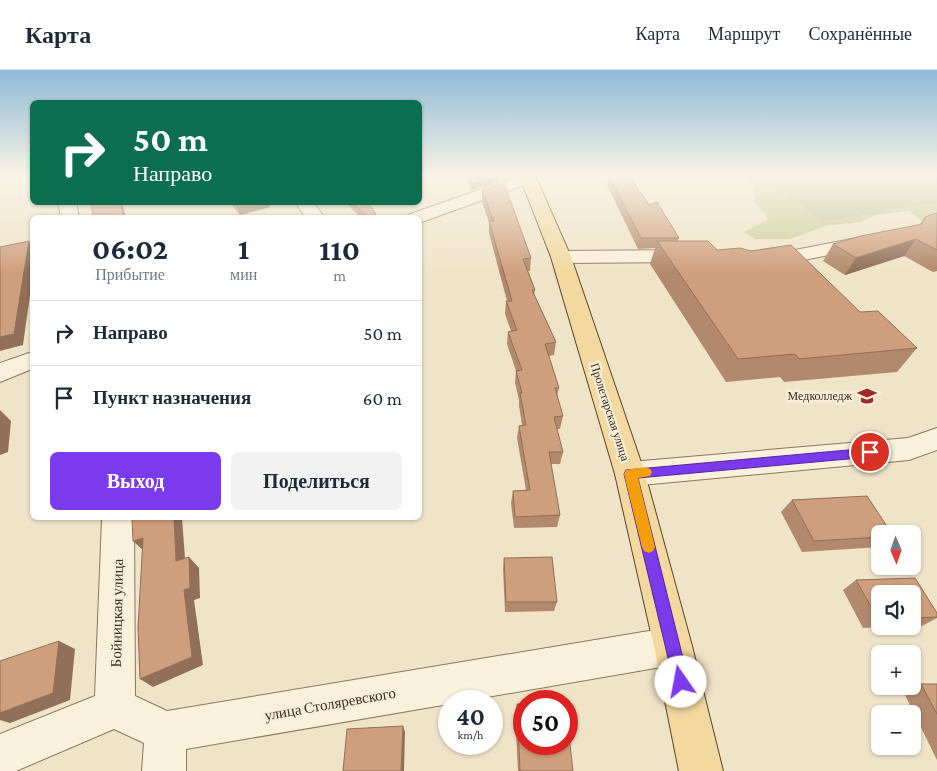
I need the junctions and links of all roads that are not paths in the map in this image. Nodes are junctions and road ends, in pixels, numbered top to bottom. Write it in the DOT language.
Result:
graph roads {
  1 [pos="444,208"];
  2 [pos="541,208"];
  3 [pos="422,216"];
  4 [pos="884,239"];
  5 [pos="561,257"];
  6 [pos="708,258"];
  7 [pos="741,266"];
  8 [pos="30,361"];
  9 [pos="0,373"];
  10 [pos="937,439"];
  11 [pos="630,474"];
  12 [pos="118,520"];
  13 [pos="674,646"];
  14 [pos="115,708"];
  15 [pos="165,752"];
  16 [pos="0,756"];
  17 [pos="701,771"];
  1 -- 3 [label="street"];
  2 -- 5 [label="main road, Пролетарская улица"];
  4 -- 7 [label="street"];
  5 -- 6 [label="street"];
  5 -- 11 [label="main road, Пролетарская улица"];
  8 -- 9 [label="street"];
  10 -- 11 [label="street"];
  11 -- 13 [label="main road, Пролетарская улица"];
  12 -- 14 [label="street, Бойницкая улица"];
  13 -- 15 [label="street, улица Столяревского"];
  13 -- 17 [label="main road, Пролетарская улица"];
  14 -- 15 [label="street, улица Столяревского"];
  14 -- 16 [label="street"];
}
